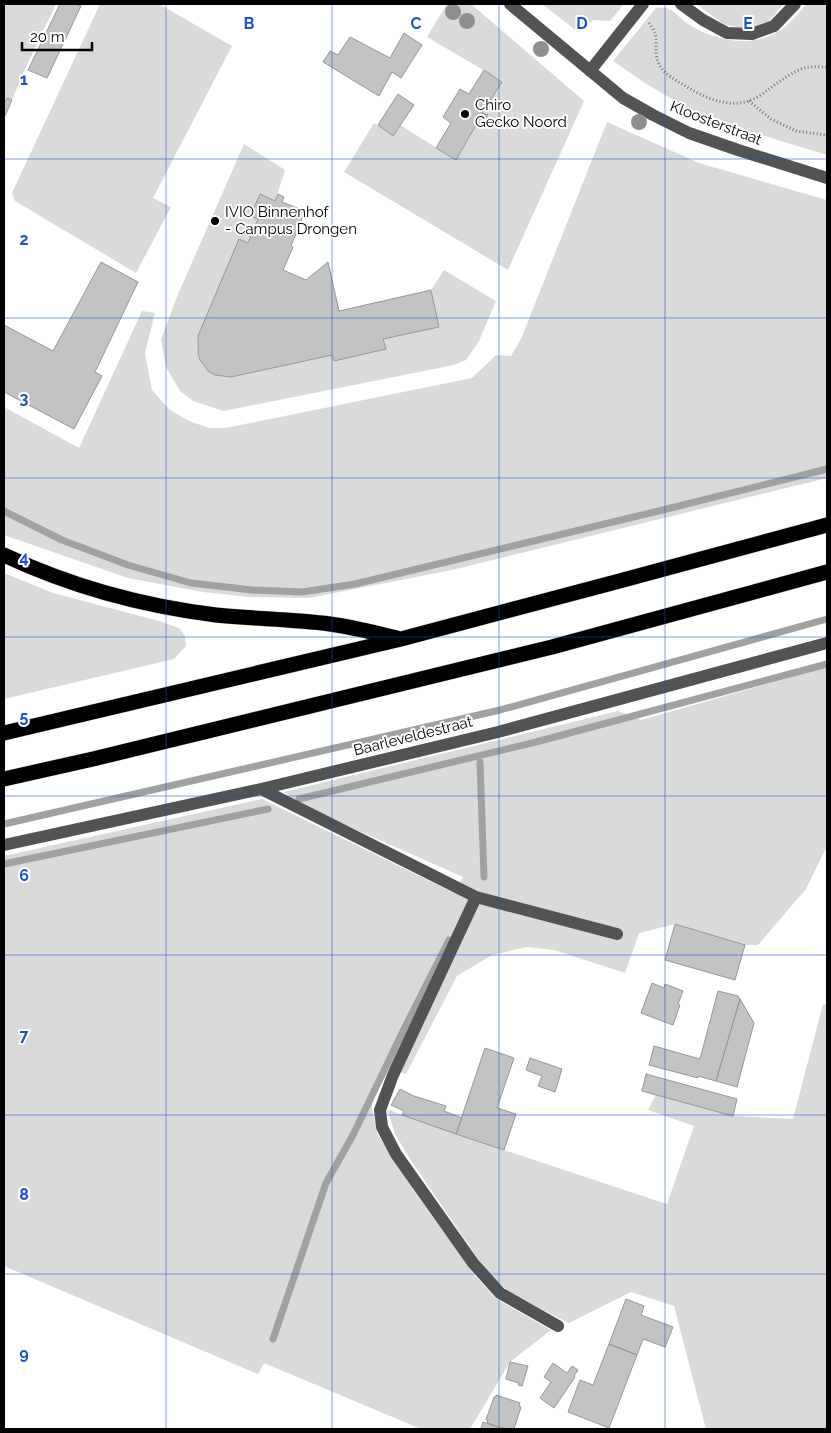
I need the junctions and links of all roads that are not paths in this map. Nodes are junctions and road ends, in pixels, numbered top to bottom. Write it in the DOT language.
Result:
graph roads {
  1 [pos="510,4"];
  2 [pos="681,4"];
  3 [pos="795,4"];
  4 [pos="640,7"];
  5 [pos="590,71"];
  6 [pos="827,178"];
  7 [pos="827,525"];
  8 [pos="4,555"];
  9 [pos="827,572"];
  10 [pos="401,638"];
  11 [pos="827,644"];
  12 [pos="4,733"];
  13 [pos="4,779"];
  14 [pos="261,789"];
  15 [pos="4,845"];
  16 [pos="476,896"];
  17 [pos="617,934"];
  18 [pos="558,1326"];
  1 -- 5 [label="street, Kloosterstraat"];
  2 -- 3 [label="street"];
  4 -- 5 [label="street"];
  5 -- 6 [label="street, Kloosterstraat"];
  7 -- 10 [label="highway"];
  8 -- 10 [label="highway"];
  9 -- 13 [label="highway"];
  10 -- 12 [label="highway"];
  11 -- 14 [label="street, Baarleveldestraat"];
  14 -- 15 [label="street, Baarleveldestraat"];
  14 -- 16 [label="street"];
  16 -- 17 [label="street"];
  16 -- 18 [label="street"];
}
